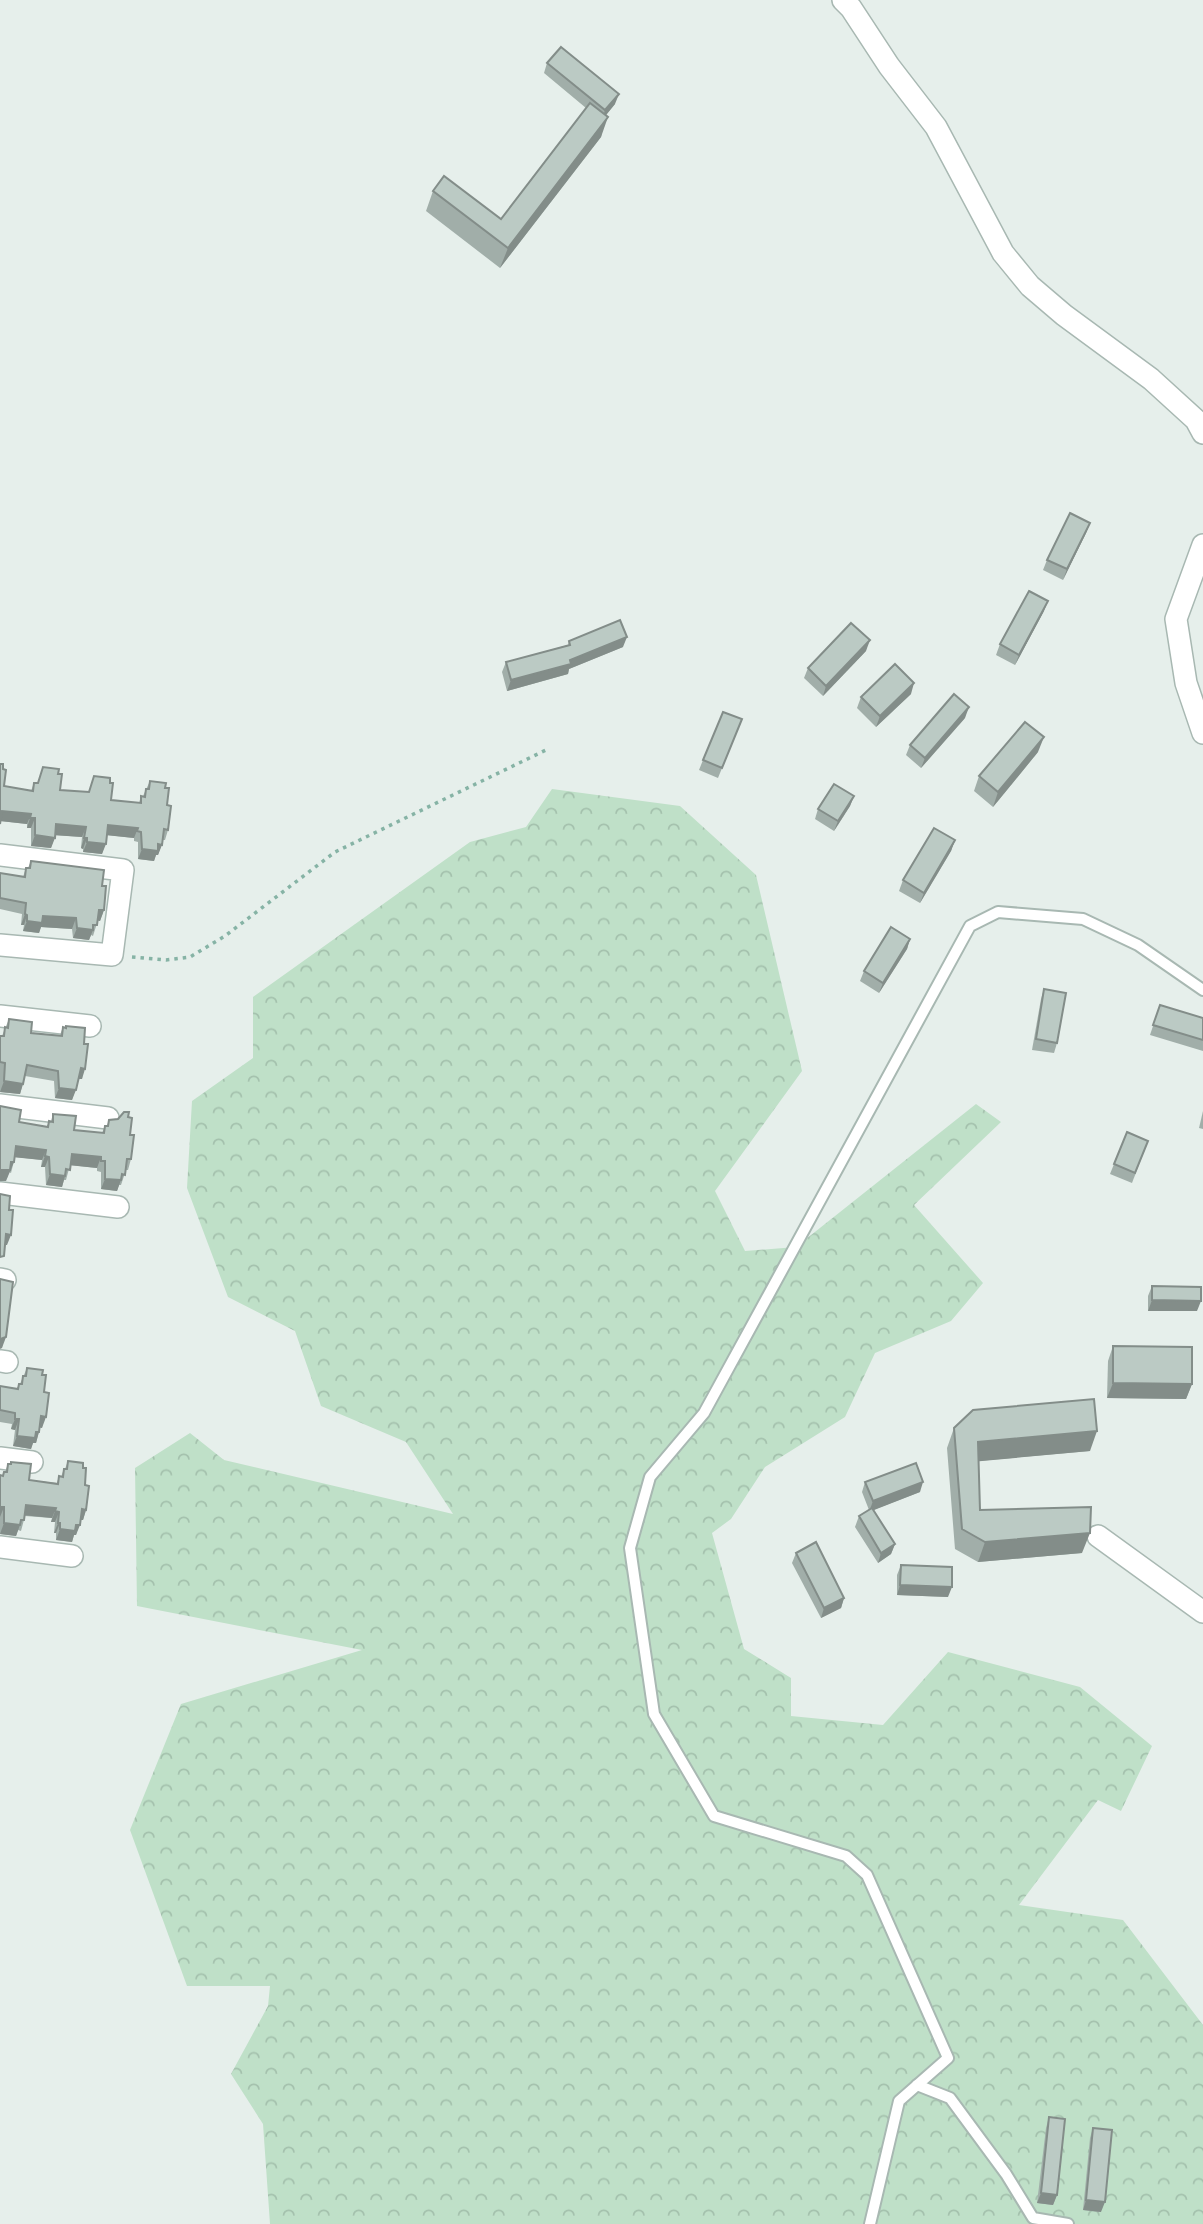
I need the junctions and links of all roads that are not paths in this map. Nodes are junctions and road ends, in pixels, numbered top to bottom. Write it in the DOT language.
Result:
graph roads {
  1 [pos="843,0"];
  2 [pos="1203,433"];
  3 [pos="1203,545"];
  4 [pos="1198,699"];
  5 [pos="1203,733"];
  6 [pos="0,855"];
  7 [pos="0,945"];
  8 [pos="1203,990"];
  9 [pos="0,1016"];
  10 [pos="90,1026"];
  11 [pos="0,1105"];
  12 [pos="108,1118"];
  13 [pos="0,1193"];
  14 [pos="118,1207"];
  15 [pos="0,1458"];
  16 [pos="32,1462"];
  17 [pos="1098,1536"];
  18 [pos="0,1547"];
  19 [pos="72,1556"];
  20 [pos="1203,1612"];
  21 [pos="917,2085"];
  22 [pos="870,2224"];
  23 [pos="1068,2224"];
  1 -- 2 [label="street"];
  3 -- 4 [label="street"];
  4 -- 5 [label="street"];
  6 -- 7 [label="street"];
  8 -- 21 [label="lane"];
  9 -- 10 [label="street"];
  11 -- 12 [label="street"];
  13 -- 14 [label="street"];
  15 -- 16 [label="street"];
  17 -- 20 [label="street"];
  18 -- 19 [label="street"];
  21 -- 22 [label="lane"];
  21 -- 23 [label="lane"];
}
